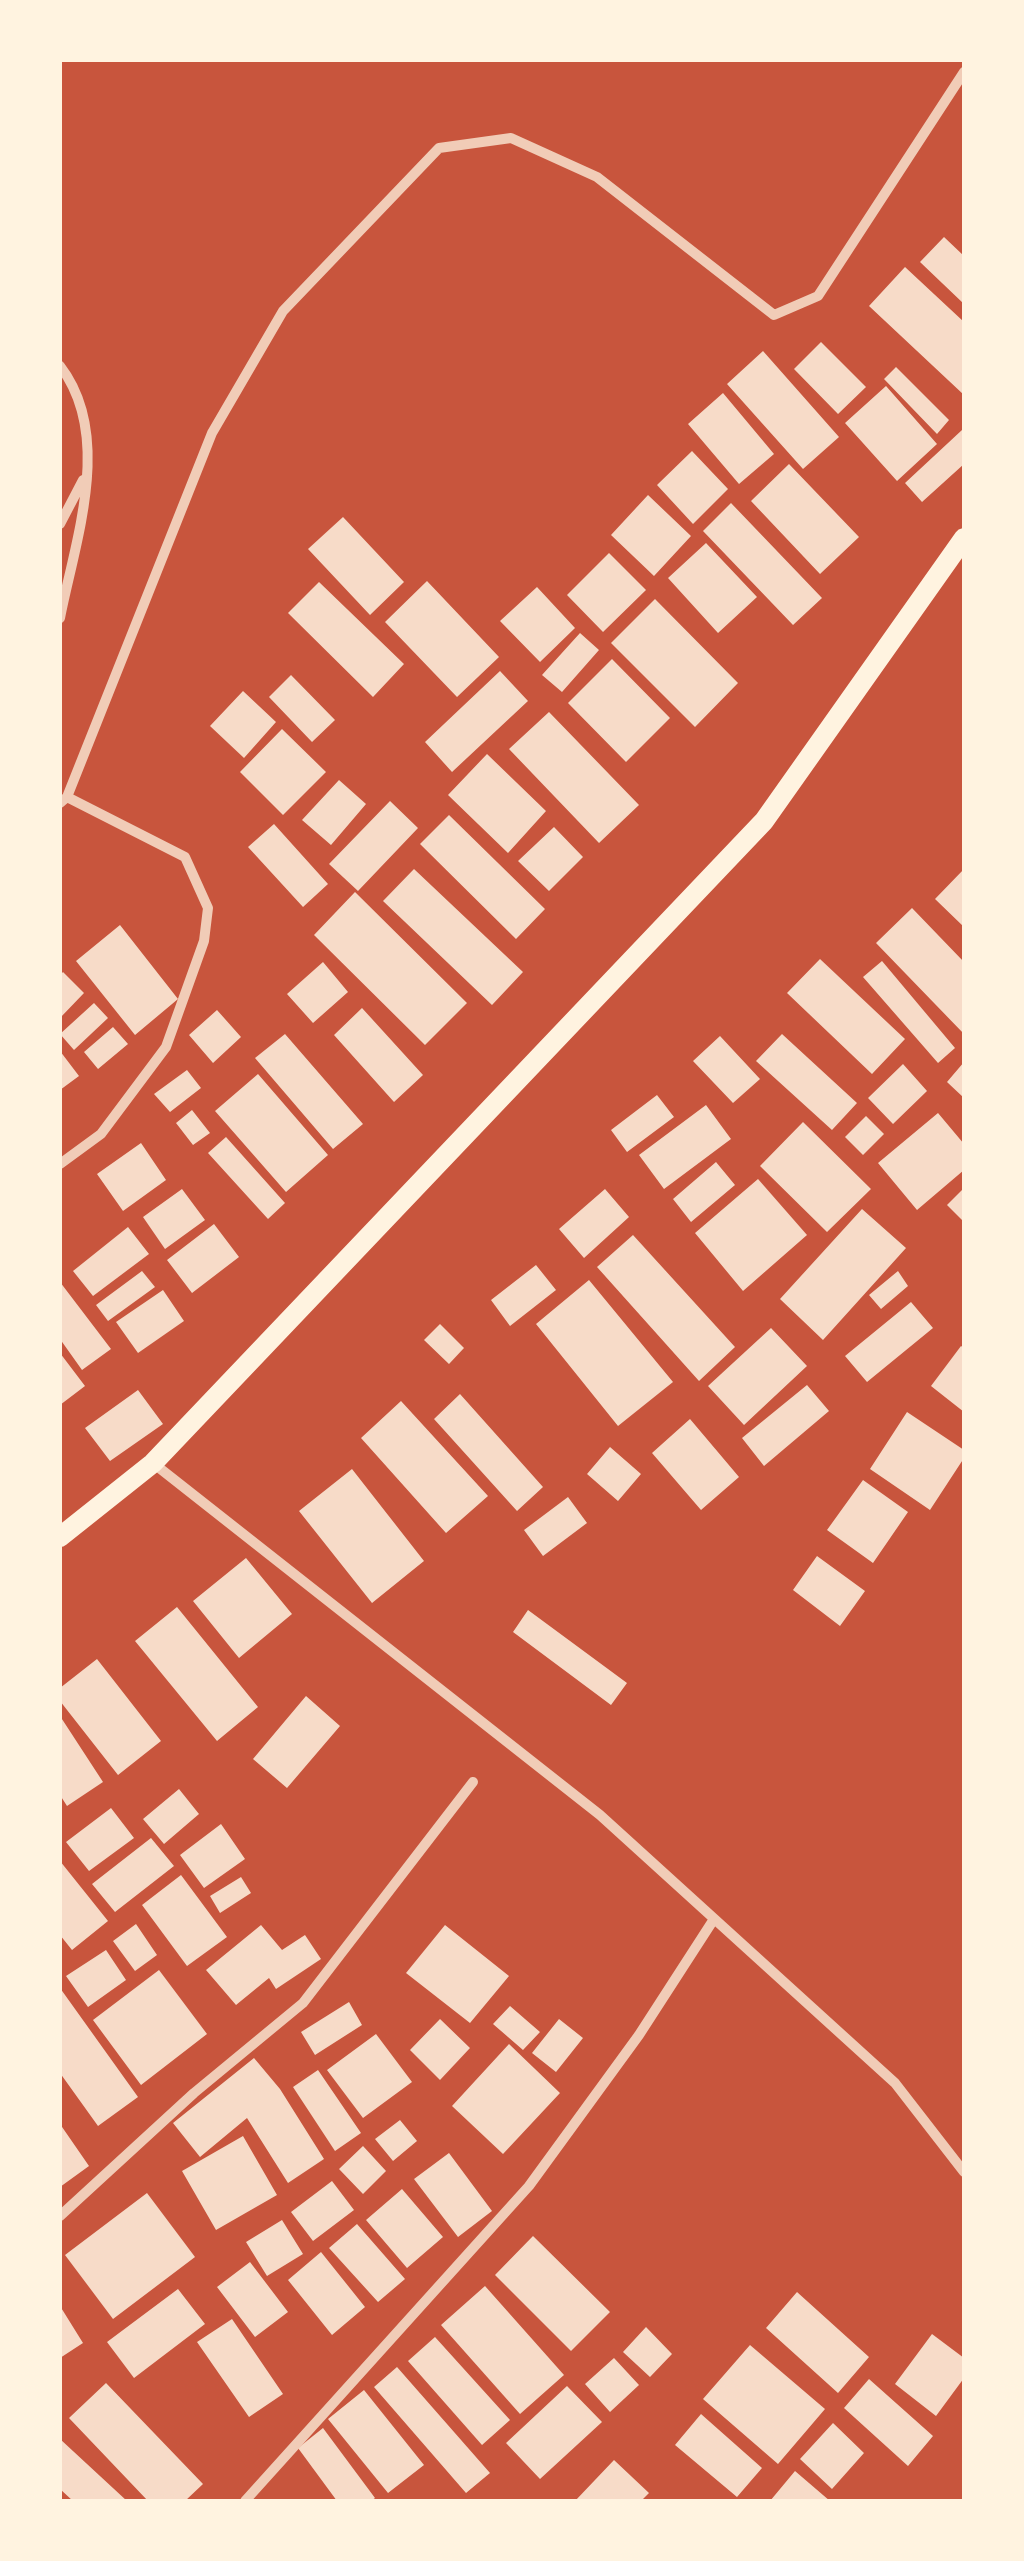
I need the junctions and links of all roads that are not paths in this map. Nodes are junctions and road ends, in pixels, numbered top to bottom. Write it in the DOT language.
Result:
graph roads {
  1 [pos="964,72"];
  2 [pos="60,366"];
  3 [pos="88,470"];
  4 [pos="60,524"];
  5 [pos="964,538"];
  6 [pos="60,618"];
  7 [pos="64,800"];
  8 [pos="60,1164"];
  9 [pos="153,1462"];
  10 [pos="60,1538"];
  11 [pos="473,1782"];
  12 [pos="714,1918"];
  13 [pos="964,2172"];
  14 [pos="60,2216"];
  15 [pos="246,2501"];
  1 -- 7 [label="street"];
  2 -- 3 [label="street"];
  3 -- 4 [label="street"];
  3 -- 6 [label="street"];
  5 -- 9 [label="main road"];
  7 -- 8 [label="street"];
  9 -- 10 [label="main road"];
  9 -- 12 [label="street"];
  11 -- 14 [label="street"];
  12 -- 13 [label="street"];
  12 -- 15 [label="street"];
}
